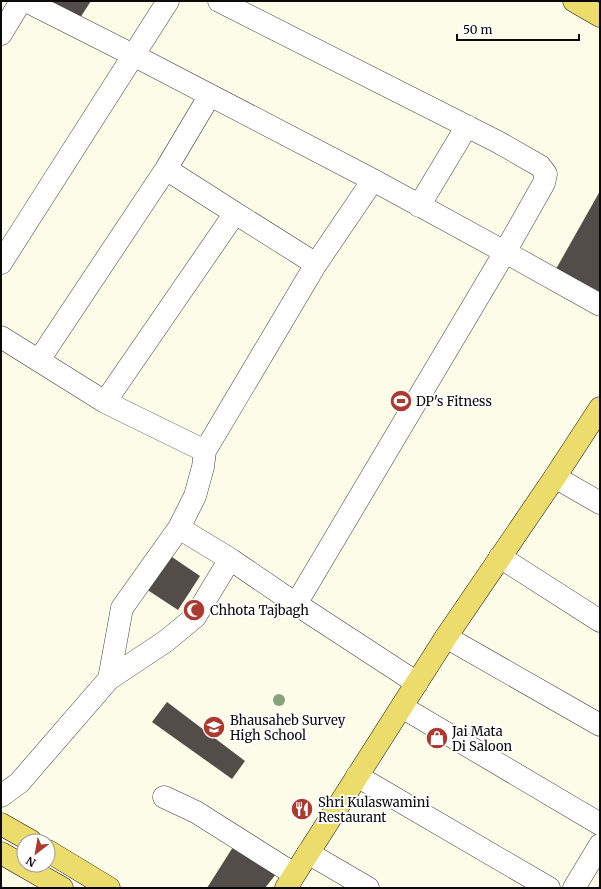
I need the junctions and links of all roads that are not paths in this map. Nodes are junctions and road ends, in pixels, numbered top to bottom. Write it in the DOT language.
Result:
graph roads {
  1 [pos="21,1"];
  2 [pos="26,1"];
  3 [pos="168,1"];
  4 [pos="219,1"];
  5 [pos="574,1"];
  6 [pos="600,16"];
  7 [pos="1,34"];
  8 [pos="133,55"];
  9 [pos="210,95"];
  10 [pos="467,126"];
  11 [pos="166,169"];
  12 [pos="373,180"];
  13 [pos="419,206"];
  14 [pos="234,213"];
  15 [pos="505,252"];
  16 [pos="1,263"];
  17 [pos="316,264"];
  18 [pos="600,305"];
  19 [pos="1,337"];
  20 [pos="39,360"];
  21 [pos="106,402"];
  22 [pos="600,408"];
  23 [pos="205,451"];
  24 [pos="555,477"];
  25 [pos="600,503"];
  26 [pos="179,528"];
  27 [pos="500,557"];
  28 [pos="230,559"];
  29 [pos="296,604"];
  30 [pos="600,621"];
  31 [pos="446,637"];
  32 [pos="110,679"];
  33 [pos="417,683"];
  34 [pos="402,707"];
  35 [pos="600,725"];
  36 [pos="357,776"];
  37 [pos="1,796"];
  38 [pos="164,797"];
  39 [pos="1,824"];
  40 [pos="600,824"];
  41 [pos="17,833"];
  42 [pos="600,845"];
  43 [pos="1,853"];
  44 [pos="308,853"];
  45 [pos="56,856"];
  46 [pos="290,881"];
  47 [pos="62,888"];
  48 [pos="109,888"];
  49 [pos="368,888"];
  50 [pos="549,888"];
  51 [pos="574,888"];
  1 -- 7 [label="street"];
  2 -- 8 [label="street"];
  3 -- 8 [label="street"];
  4 -- 10 [label="street"];
  5 -- 6 [label="main road"];
  8 -- 9 [label="street"];
  8 -- 16 [label="street"];
  9 -- 11 [label="street"];
  9 -- 12 [label="street"];
  10 -- 13 [label="street"];
  10 -- 15 [label="street"];
  11 -- 14 [label="street"];
  11 -- 20 [label="street"];
  12 -- 13 [label="street"];
  12 -- 17 [label="street"];
  13 -- 15 [label="street"];
  14 -- 17 [label="street"];
  14 -- 21 [label="street"];
  15 -- 18 [label="street"];
  15 -- 29 [label="street"];
  17 -- 23 [label="street"];
  19 -- 20 [label="street"];
  20 -- 21 [label="street"];
  21 -- 23 [label="street"];
  22 -- 24 [label="main road"];
  23 -- 26 [label="street"];
  24 -- 25 [label="street"];
  24 -- 27 [label="main road"];
  26 -- 28 [label="street"];
  26 -- 32 [label="street"];
  27 -- 30 [label="street"];
  27 -- 31 [label="main road"];
  28 -- 29 [label="street"];
  28 -- 32 [label="street"];
  29 -- 33 [label="street"];
  31 -- 33 [label="main road"];
  31 -- 35 [label="street"];
  32 -- 37 [label="street"];
  33 -- 34 [label="main road"];
  34 -- 36 [label="main road"];
  34 -- 40 [label="street"];
  36 -- 44 [label="main road"];
  36 -- 50 [label="street"];
  38 -- 46 [label="street"];
  39 -- 41 [label="main road"];
  42 -- 51 [label="street"];
  43 -- 47 [label="main road"];
  44 -- 46 [label="main road"];
  44 -- 49 [label="street"];
  45 -- 48 [label="main road"];
}
